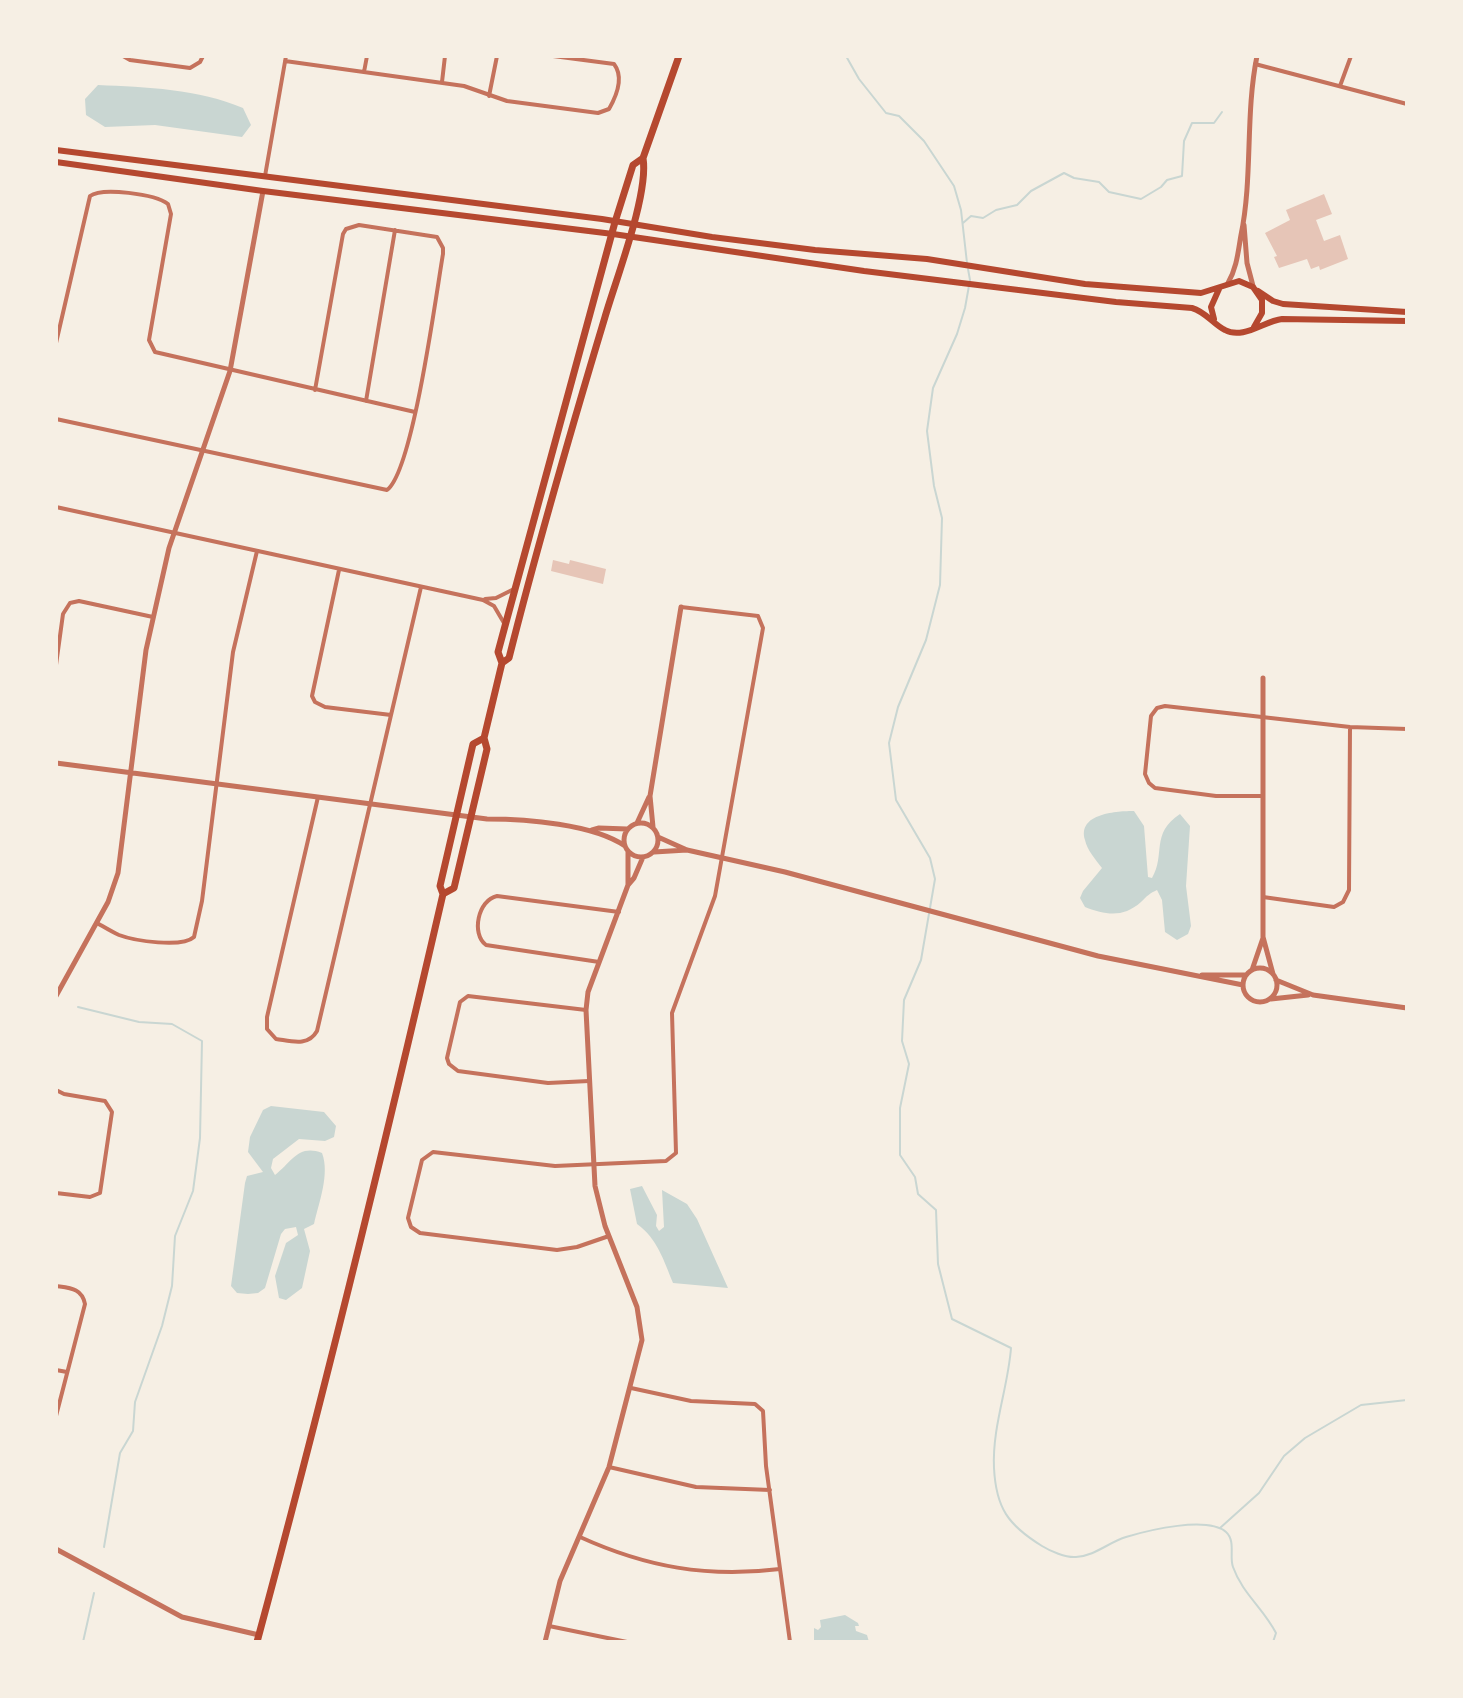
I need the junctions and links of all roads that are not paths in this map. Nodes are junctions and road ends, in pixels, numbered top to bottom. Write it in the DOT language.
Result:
graph roads {
  1 [pos="123,56"];
  2 [pos="203,56"];
  3 [pos="367,56"];
  4 [pos="445,56"];
  5 [pos="497,56"];
  6 [pos="553,56"];
  7 [pos="679,56"];
  8 [pos="1257,56"];
  9 [pos="1351,56"];
  10 [pos="285,59"];
  11 [pos="1255,64"];
  12 [pos="364,72"];
  13 [pos="442,82"];
  14 [pos="1340,86"];
  15 [pos="489,96"];
  16 [pos="1407,104"];
  17 [pos="56,150"];
  18 [pos="643,158"];
  19 [pos="56,162"];
  20 [pos="265,176"];
  21 [pos="263,191"];
  22 [pos="615,222"];
  23 [pos="633,224"];
  24 [pos="1244,224"];
  25 [pos="395,230"];
  26 [pos="613,234"];
  27 [pos="629,237"];
  28 [pos="1225,284"];
  29 [pos="1254,288"];
  30 [pos="1407,312"];
  31 [pos="1407,321"];
  32 [pos="1216,322"];
  33 [pos="1252,329"];
  34 [pos="56,343"];
  35 [pos="230,371"];
  36 [pos="315,390"];
  37 [pos="366,401"];
  38 [pos="415,412"];
  39 [pos="56,419"];
  40 [pos="203,451"];
  41 [pos="56,507"];
  42 [pos="175,533"];
  43 [pos="257,551"];
  44 [pos="339,570"];
  45 [pos="421,587"];
  46 [pos="516,588"];
  47 [pos="483,600"];
  48 [pos="681,607"];
  49 [pos="153,617"];
  50 [pos="505,626"];
  51 [pos="502,663"];
  52 [pos="56,665"];
  53 [pos="1263,678"];
  54 [pos="391,715"];
  55 [pos="1263,718"];
  56 [pos="1350,727"];
  57 [pos="1407,729"];
  58 [pos="484,738"];
  59 [pos="56,763"];
  60 [pos="131,773"];
  61 [pos="217,784"];
  62 [pos="650,796"];
  63 [pos="1263,796"];
  64 [pos="318,797"];
  65 [pos="370,804"];
  66 [pos="457,814"];
  67 [pos="471,816"];
  68 [pos="637,823"];
  69 [pos="653,827"];
  70 [pos="627,829"];
  71 [pos="591,830"];
  72 [pos="658,837"];
  73 [pos="626,848"];
  74 [pos="687,850"];
  75 [pos="653,852"];
  76 [pos="643,857"];
  77 [pos="723,858"];
  78 [pos="628,885"];
  79 [pos="443,894"];
  80 [pos="1263,897"];
  81 [pos="619,912"];
  82 [pos="97,923"];
  83 [pos="1263,937"];
  84 [pos="599,962"];
  85 [pos="1249,972"];
  86 [pos="1189,975"];
  87 [pos="1274,977"];
  88 [pos="1243,985"];
  89 [pos="1313,995"];
  90 [pos="56,996"];
  91 [pos="1271,999"];
  92 [pos="1407,1008"];
  93 [pos="586,1010"];
  94 [pos="589,1081"];
  95 [pos="56,1090"];
  96 [pos="593,1164"];
  97 [pos="56,1193"];
  98 [pos="609,1236"];
  99 [pos="56,1286"];
  100 [pos="56,1370"];
  101 [pos="67,1372"];
  102 [pos="631,1388"];
  103 [pos="56,1416"];
  104 [pos="609,1467"];
  105 [pos="770,1490"];
  106 [pos="580,1537"];
  107 [pos="56,1549"];
  108 [pos="780,1569"];
  109 [pos="549,1626"];
  110 [pos="258,1638"];
  111 [pos="545,1642"];
  112 [pos="627,1642"];
  113 [pos="790,1642"];
  1 -- 2 [label="street"];
  3 -- 12 [label="street"];
  4 -- 13 [label="street"];
  5 -- 15 [label="street"];
  6 -- 15 [label="street"];
  7 -- 18 [label="main road"];
  8 -- 11 [label="street"];
  9 -- 14 [label="street"];
  10 -- 12 [label="street"];
  10 -- 20 [label="street"];
  11 -- 14 [label="street"];
  11 -- 24 [label="street"];
  12 -- 13 [label="street"];
  13 -- 15 [label="street"];
  14 -- 16 [label="street"];
  17 -- 20 [label="main road"];
  18 -- 22 [label="main road"];
  18 -- 23 [label="main road"];
  19 -- 21 [label="main road"];
  20 -- 22 [label="main road"];
  21 -- 26 [label="main road"];
  21 -- 35 [label="street"];
  22 -- 23 [label="main road"];
  22 -- 26 [label="main road"];
  23 -- 27 [label="main road"];
  23 -- 28 [label="main road"];
  24 -- 28 [label="street"];
  24 -- 29 [label="street"];
  25 -- 36 [label="street"];
  25 -- 37 [label="street"];
  25 -- 38 [label="street"];
  26 -- 27 [label="main road"];
  26 -- 46 [label="main road"];
  27 -- 32 [label="main road"];
  27 -- 51 [label="main road"];
  28 -- 29 [label="main road"];
  28 -- 32 [label="main road"];
  29 -- 30 [label="main road"];
  29 -- 33 [label="main road"];
  31 -- 33 [label="main road"];
  32 -- 33 [label="main road"];
  34 -- 35 [label="street"];
  35 -- 36 [label="street"];
  35 -- 40 [label="street"];
  36 -- 37 [label="street"];
  37 -- 38 [label="street"];
  38 -- 40 [label="street"];
  39 -- 40 [label="street"];
  40 -- 42 [label="street"];
  41 -- 42 [label="street"];
  42 -- 43 [label="street"];
  42 -- 49 [label="street"];
  43 -- 44 [label="street"];
  43 -- 61 [label="street"];
  44 -- 45 [label="street"];
  44 -- 54 [label="street"];
  45 -- 47 [label="street"];
  45 -- 54 [label="street"];
  46 -- 47 [label="street"];
  46 -- 50 [label="main road"];
  47 -- 50 [label="street"];
  48 -- 62 [label="street"];
  48 -- 77 [label="street"];
  49 -- 52 [label="street"];
  49 -- 60 [label="street"];
  50 -- 51 [label="main road"];
  51 -- 58 [label="main road"];
  53 -- 55 [label="street"];
  54 -- 65 [label="street"];
  55 -- 56 [label="street"];
  55 -- 63 [label="street"];
  55 -- 63 [label="street"];
  56 -- 57 [label="street"];
  56 -- 80 [label="street"];
  58 -- 66 [label="main road"];
  58 -- 67 [label="main road"];
  59 -- 60 [label="street"];
  60 -- 61 [label="street"];
  60 -- 82 [label="street"];
  61 -- 64 [label="street"];
  61 -- 82 [label="street"];
  62 -- 68 [label="street"];
  62 -- 69 [label="street"];
  63 -- 80 [label="street"];
  64 -- 65 [label="street"];
  64 -- 65 [label="street"];
  65 -- 66 [label="street"];
  66 -- 67 [label="street"];
  66 -- 79 [label="main road"];
  67 -- 71 [label="street"];
  67 -- 79 [label="main road"];
  68 -- 69 [label="street"];
  68 -- 70 [label="street"];
  69 -- 72 [label="street"];
  70 -- 71 [label="street"];
  70 -- 73 [label="street"];
  71 -- 73 [label="street"];
  72 -- 74 [label="street"];
  72 -- 75 [label="street"];
  73 -- 76 [label="street"];
  73 -- 78 [label="street"];
  74 -- 75 [label="street"];
  74 -- 77 [label="street"];
  75 -- 76 [label="street"];
  76 -- 78 [label="street"];
  77 -- 86 [label="street"];
  77 -- 96 [label="street"];
  78 -- 81 [label="street"];
  79 -- 110 [label="main road"];
  80 -- 83 [label="street"];
  81 -- 84 [label="street"];
  81 -- 84 [label="street"];
  82 -- 90 [label="street"];
  83 -- 85 [label="street"];
  83 -- 87 [label="street"];
  84 -- 93 [label="street"];
  85 -- 86 [label="street"];
  85 -- 87 [label="street"];
  85 -- 88 [label="street"];
  86 -- 88 [label="street"];
  87 -- 89 [label="street"];
  87 -- 91 [label="street"];
  88 -- 91 [label="street"];
  89 -- 91 [label="street"];
  89 -- 92 [label="street"];
  93 -- 94 [label="street"];
  93 -- 94 [label="street"];
  94 -- 96 [label="street"];
  95 -- 97 [label="street"];
  96 -- 98 [label="street"];
  96 -- 98 [label="street"];
  98 -- 102 [label="street"];
  99 -- 101 [label="street"];
  100 -- 101 [label="street"];
  101 -- 103 [label="street"];
  102 -- 104 [label="street"];
  102 -- 105 [label="street"];
  104 -- 105 [label="street"];
  104 -- 106 [label="street"];
  105 -- 108 [label="street"];
  106 -- 108 [label="street"];
  106 -- 109 [label="street"];
  107 -- 110 [label="street"];
  108 -- 113 [label="street"];
  109 -- 111 [label="street"];
  109 -- 112 [label="street"];
}
